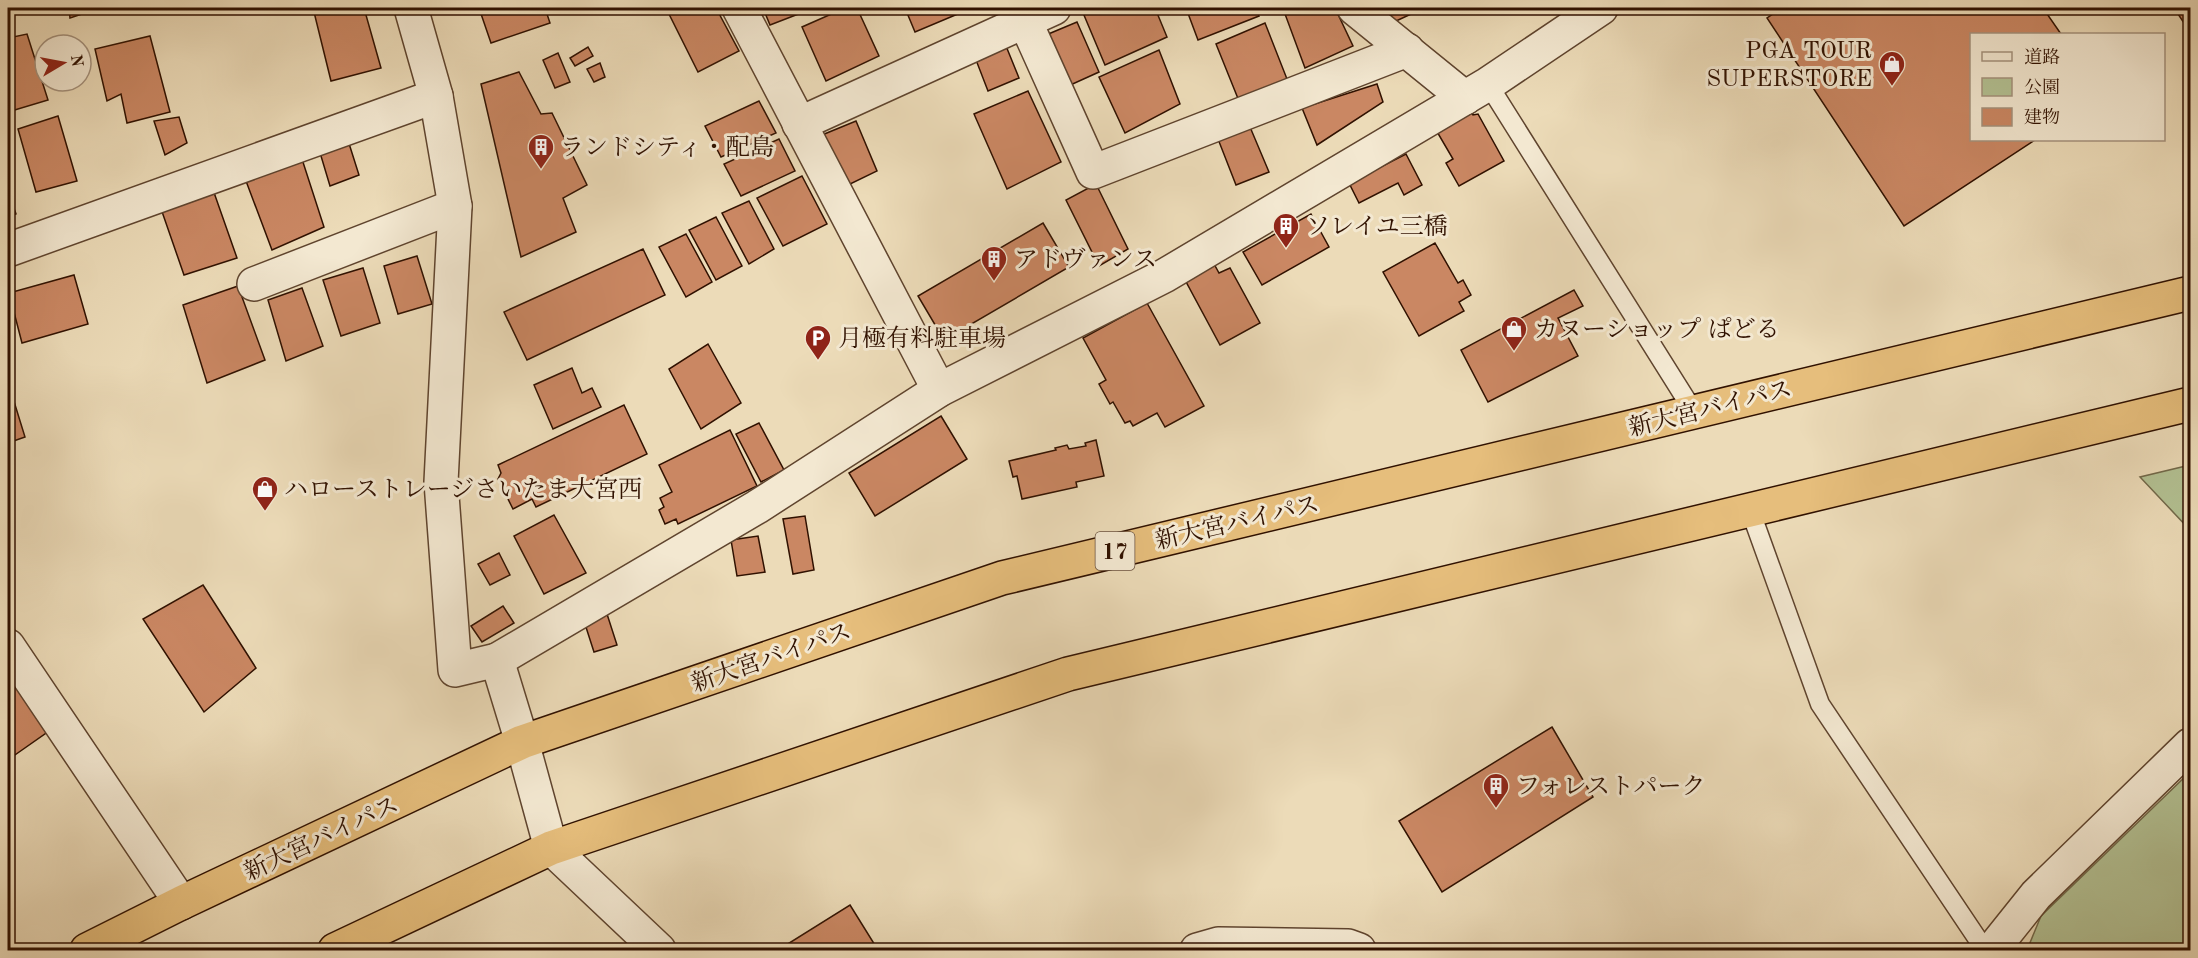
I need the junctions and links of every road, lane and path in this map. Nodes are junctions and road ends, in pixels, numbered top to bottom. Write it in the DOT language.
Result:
graph roads {
  1 [pos="411,8"];
  2 [pos="739,8"];
  3 [pos="1354,8"];
  4 [pos="1602,8"];
  5 [pos="1040,14"];
  6 [pos="1407,50"];
  7 [pos="1477,91"];
  8 [pos="436,96"];
  9 [pos="800,124"];
  10 [pos="455,206"];
  11 [pos="8,250"];
  12 [pos="254,284"];
  13 [pos="2190,293"];
  14 [pos="939,390"];
  15 [pos="2190,404"];
  16 [pos="1694,412"];
  17 [pos="1750,510"];
  18 [pos="8,646"];
  19 [pos="497,660"];
  20 [pos="522,742"];
  21 [pos="2190,745"];
  22 [pos="551,848"];
  23 [pos="181,903"];
  24 [pos="87,951"];
  25 [pos="335,951"];
  26 [pos="659,951"];
  27 [pos="1197,951"];
  28 [pos="1359,951"];
  29 [pos="1985,951"];
  30 [pos="1992,951"];
  1 -- 8 [label="street"];
  2 -- 9 [label="street"];
  3 -- 6 [label="street"];
  4 -- 7 [label="street"];
  5 -- 6 [label="street"];
  5 -- 9 [label="street"];
  6 -- 7 [label="street"];
  7 -- 14 [label="street"];
  7 -- 16 [label="lane"];
  8 -- 10 [label="street"];
  8 -- 11 [label="street"];
  9 -- 14 [label="street"];
  10 -- 12 [label="street"];
  10 -- 19 [label="street"];
  13 -- 16 [label="highway, 新大宮バイパス / 17"];
  14 -- 19 [label="street"];
  15 -- 17 [label="highway"];
  16 -- 20 [label="highway, 新大宮バイパス / 17"];
  17 -- 22 [label="highway"];
  17 -- 29 [label="lane"];
  18 -- 23 [label="street"];
  19 -- 20 [label="street"];
  20 -- 22 [label="street"];
  20 -- 23 [label="highway, 新大宮バイパス / 17"];
  21 -- 30 [label="street"];
  22 -- 25 [label="highway"];
  22 -- 26 [label="street"];
  23 -- 24 [label="highway, 新大宮バイパス / 17"];
  27 -- 28 [label="street"];
}
